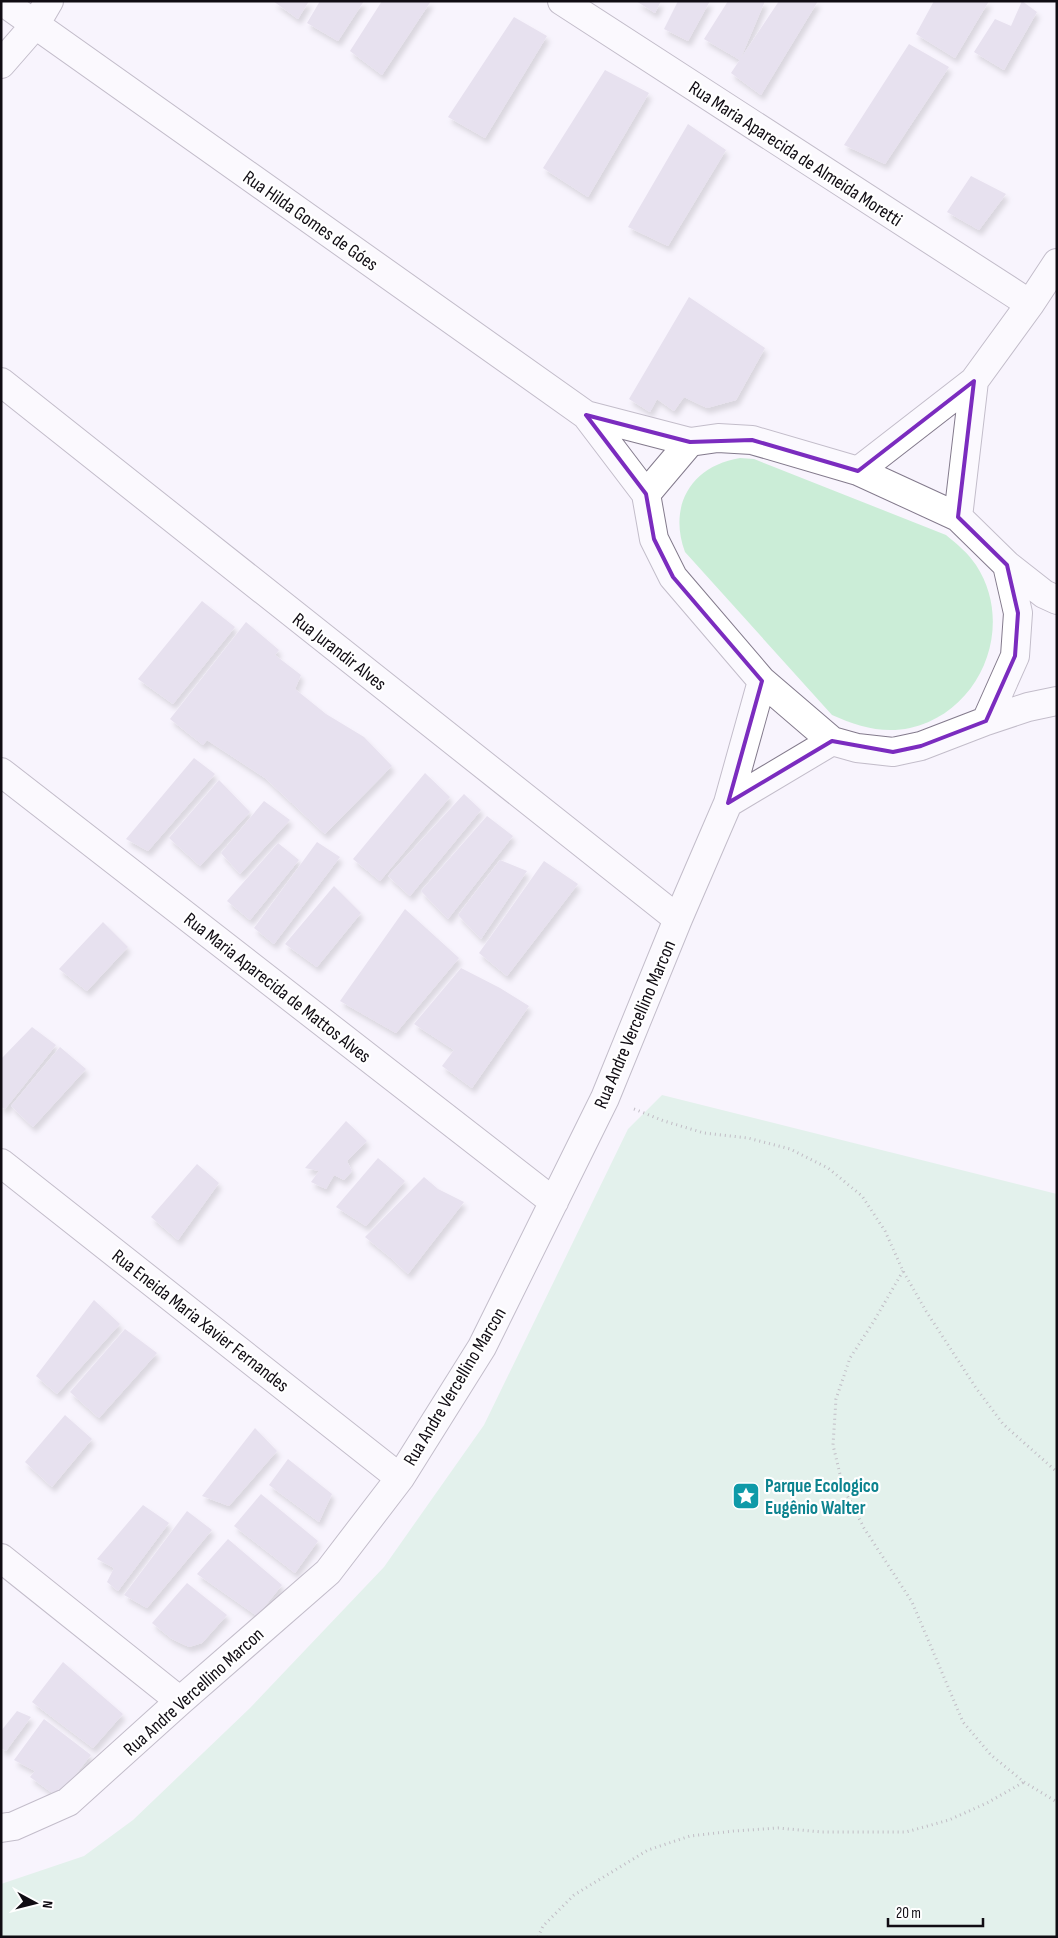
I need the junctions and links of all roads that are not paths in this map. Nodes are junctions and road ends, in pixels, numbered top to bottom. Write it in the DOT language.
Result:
graph roads {
  1 [pos="2,1"];
  2 [pos="49,1"];
  3 [pos="562,1"];
  4 [pos="35,25"];
  5 [pos="1,64"];
  6 [pos="1057,263"];
  7 [pos="1030,304"];
  8 [pos="974,381"];
  9 [pos="1,382"];
  10 [pos="586,415"];
  11 [pos="690,442"];
  12 [pos="858,471"];
  13 [pos="646,494"];
  14 [pos="958,518"];
  15 [pos="1007,565"];
  16 [pos="1057,600"];
  17 [pos="762,682"];
  18 [pos="1057,701"];
  19 [pos="986,721"];
  20 [pos="832,741"];
  21 [pos="1,772"];
  22 [pos="728,804"];
  23 [pos="678,919"];
  24 [pos="1,1163"];
  25 [pos="554,1202"];
  26 [pos="400,1478"];
  27 [pos="1,1558"];
  28 [pos="180,1700"];
  29 [pos="1,1828"];
  1 -- 4 [label="street, Rua Hilda Gomes de Góes"];
  2 -- 4 [label="street"];
  3 -- 7 [label="street, Rua Maria Aparecida de Almeida Moretti"];
  4 -- 5 [label="street"];
  4 -- 10 [label="street, Rua Hilda Gomes de Góes"];
  6 -- 7 [label="street"];
  7 -- 8 [label="street"];
  8 -- 12 [label="street"];
  8 -- 14 [label="street"];
  9 -- 23 [label="street, Rua Jurandir Alves"];
  10 -- 11 [label="street, Rua Hilda Gomes de Góes"];
  10 -- 13 [label="street, Rua Hilda Gomes de Góes"];
  11 -- 12 [label="street"];
  11 -- 13 [label="street"];
  12 -- 14 [label="street"];
  13 -- 17 [label="street"];
  14 -- 15 [label="street"];
  15 -- 16 [label="street"];
  15 -- 19 [label="street"];
  17 -- 20 [label="street"];
  17 -- 22 [label="street, Rua Andre Vercellino Marcon"];
  18 -- 19 [label="street"];
  19 -- 20 [label="street"];
  20 -- 22 [label="street"];
  21 -- 25 [label="street, Rua Maria Aparecida de Mattos Alves"];
  22 -- 23 [label="street, Rua Andre Vercellino Marcon"];
  23 -- 25 [label="street, Rua Andre Vercellino Marcon"];
  24 -- 26 [label="street, Rua Eneida Maria Xavier Fernandes"];
  25 -- 26 [label="street, Rua Andre Vercellino Marcon"];
  26 -- 28 [label="street, Rua Andre Vercellino Marcon"];
  27 -- 28 [label="street"];
  28 -- 29 [label="street, Rua Andre Vercellino Marcon"];
}
